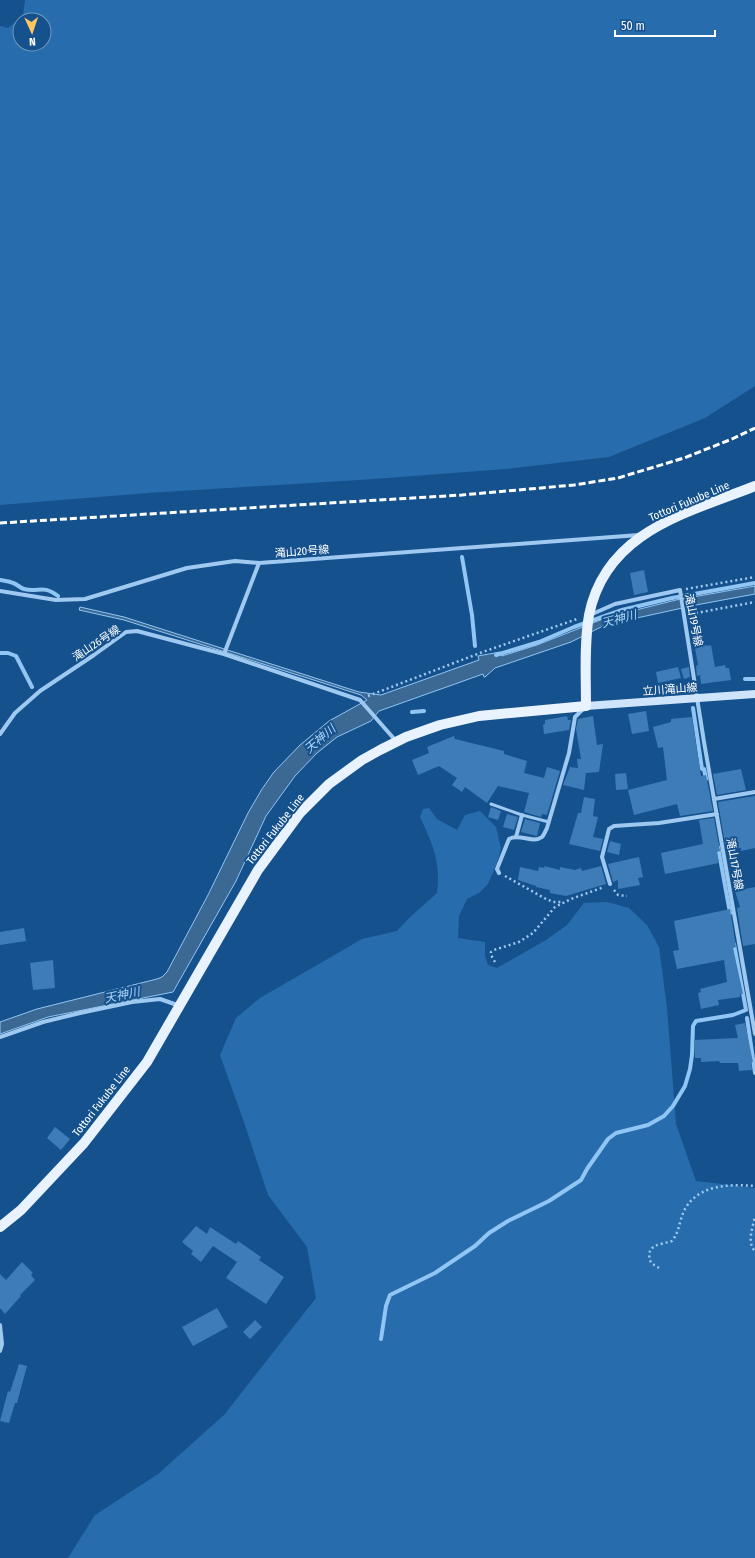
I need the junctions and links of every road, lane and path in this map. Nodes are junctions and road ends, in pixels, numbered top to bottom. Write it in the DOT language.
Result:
graph roads {
  1 [pos="755,486"];
  2 [pos="642,535"];
  3 [pos="259,563"];
  4 [pos="755,577"];
  5 [pos="680,590"];
  6 [pos="0,591"];
  7 [pos="755,602"];
  8 [pos="685,616"];
  9 [pos="589,617"];
  10 [pos="224,654"];
  11 [pos="755,694"];
  12 [pos="698,698"];
  13 [pos="362,700"];
  14 [pos="586,706"];
  15 [pos="0,734"];
  16 [pos="396,741"];
  17 [pos="755,792"];
  18 [pos="714,799"];
  19 [pos="491,804"];
  20 [pos="717,814"];
  21 [pos="522,815"];
  22 [pos="549,822"];
  23 [pos="516,837"];
  24 [pos="499,873"];
  25 [pos="610,884"];
  26 [pos="627,896"];
  27 [pos="565,902"];
  28 [pos="495,962"];
  29 [pos="180,1006"];
  30 [pos="755,1034"];
  31 [pos="0,1037"];
  32 [pos="755,1186"];
  33 [pos="755,1216"];
  34 [pos="0,1227"];
  35 [pos="754,1250"];
  36 [pos="658,1268"];
  37 [pos="0,1325"];
  38 [pos="0,1351"];
  1 -- 2 [label="main road, Tottori Fukube Line"];
  2 -- 3 [label="street, 滝山20号線"];
  2 -- 9 [label="main road, Tottori Fukube Line"];
  3 -- 6 [label="street, 滝山20号線"];
  3 -- 10 [label="street"];
  4 -- 5 [label="path"];
  5 -- 8 [label="street, 滝山19号線"];
  5 -- 9 [label="street, 滝山19号線"];
  7 -- 8 [label="path"];
  8 -- 12 [label="street, 滝山19号線"];
  9 -- 13 [label="path"];
  9 -- 14 [label="main road, Tottori Fukube Line"];
  10 -- 13 [label="street"];
  10 -- 15 [label="street, 滝山26号線"];
  11 -- 12 [label="street, 立川滝山線"];
  12 -- 14 [label="street, 立川滝山線"];
  12 -- 18 [label="street, 滝山17号線"];
  13 -- 16 [label="street"];
  14 -- 16 [label="main road, Tottori Fukube Line"];
  14 -- 22 [label="street"];
  16 -- 29 [label="main road, Tottori Fukube Line"];
  17 -- 18 [label="street"];
  18 -- 20 [label="street, 滝山17号線"];
  19 -- 21 [label="lane"];
  20 -- 25 [label="street"];
  20 -- 30 [label="street, 滝山17号線"];
  21 -- 22 [label="lane"];
  21 -- 23 [label="street"];
  22 -- 23 [label="street"];
  23 -- 24 [label="street"];
  24 -- 27 [label="path"];
  25 -- 26 [label="path"];
  25 -- 27 [label="path"];
  27 -- 28 [label="path"];
  29 -- 31 [label="street"];
  29 -- 34 [label="main road, Tottori Fukube Line"];
  32 -- 36 [label="path"];
  33 -- 35 [label="path"];
  37 -- 38 [label="street"];
}
